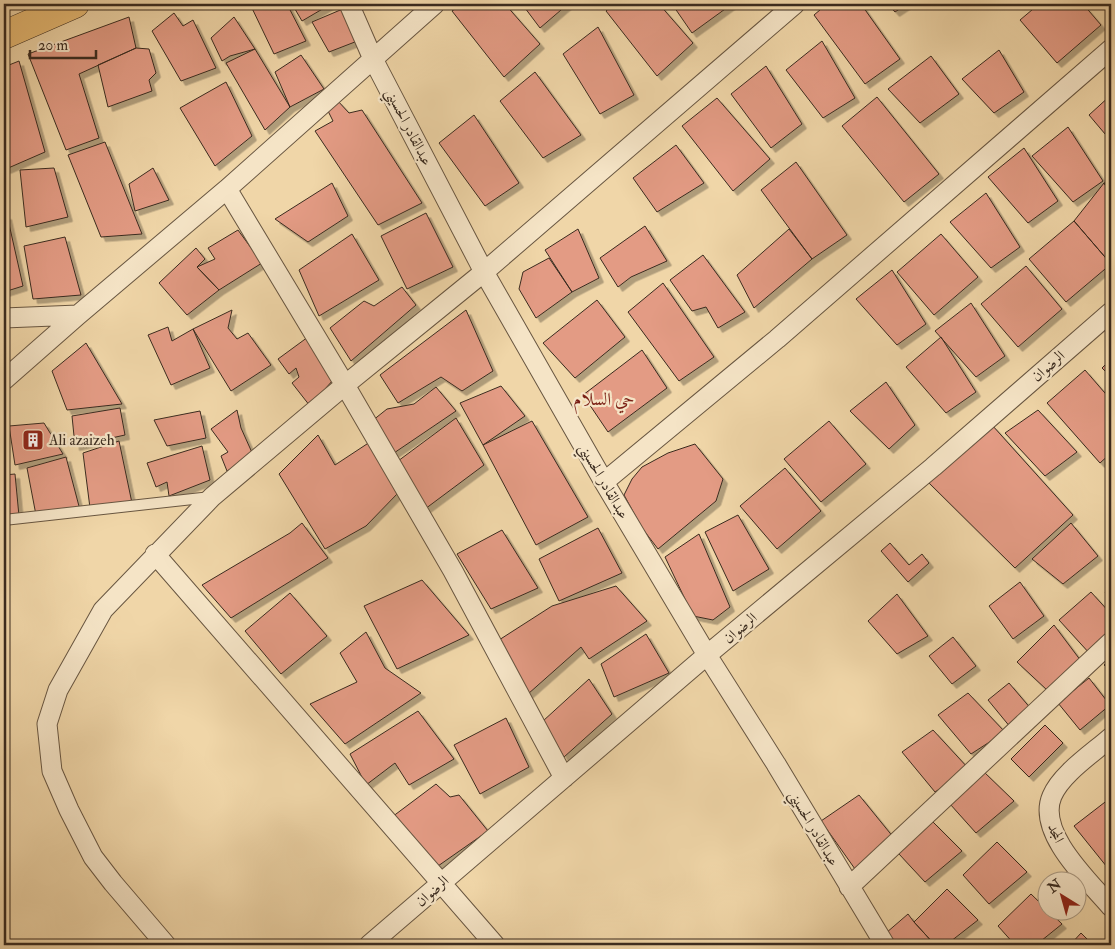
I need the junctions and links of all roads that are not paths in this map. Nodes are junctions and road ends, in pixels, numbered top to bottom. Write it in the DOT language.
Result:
graph roads {
  1 [pos="75,4"];
  2 [pos="348,4"];
  3 [pos="435,4"];
  4 [pos="795,4"];
  5 [pos="4,35"];
  6 [pos="1111,49"];
  7 [pos="373,59"];
  8 [pos="227,189"];
  9 [pos="484,272"];
  10 [pos="1111,312"];
  11 [pos="78,315"];
  12 [pos="4,318"];
  13 [pos="4,380"];
  14 [pos="345,385"];
  15 [pos="604,482"];
  16 [pos="212,497"];
  17 [pos="4,520"];
  18 [pos="155,554"];
  19 [pos="1111,642"];
  20 [pos="707,655"];
  21 [pos="1111,736"];
  22 [pos="564,778"];
  23 [pos="441,884"];
  24 [pos="849,887"];
  25 [pos="1111,907"];
  26 [pos="166,945"];
  27 [pos="369,945"];
  28 [pos="495,945"];
  29 [pos="885,945"];
  1 -- 5 [label="main road"];
  2 -- 7 [label="street, عبدالقادر الحسيني"];
  3 -- 7 [label="street"];
  4 -- 9 [label="street"];
  6 -- 15 [label="street"];
  7 -- 8 [label="street"];
  7 -- 9 [label="street, عبدالقادر الحسيني"];
  8 -- 11 [label="street"];
  8 -- 14 [label="street"];
  9 -- 14 [label="street"];
  9 -- 15 [label="street, عبدالقادر الحسيني"];
  10 -- 20 [label="street, الرضوان"];
  11 -- 12 [label="street"];
  11 -- 13 [label="street"];
  14 -- 16 [label="street"];
  14 -- 22 [label="street"];
  15 -- 20 [label="street, عبدالقادر الحسيني"];
  16 -- 17 [label="lane"];
  16 -- 18 [label="street"];
  18 -- 23 [label="street"];
  18 -- 26 [label="street"];
  19 -- 24 [label="street"];
  20 -- 22 [label="street, الرضوان"];
  20 -- 24 [label="street, عبدالقادر الحسيني"];
  21 -- 25 [label="street, المجد"];
  22 -- 23 [label="street, الرضوان"];
  23 -- 27 [label="street, الرضوان"];
  23 -- 28 [label="street"];
  24 -- 29 [label="street, عبدالقادر الحسيني"];
}
